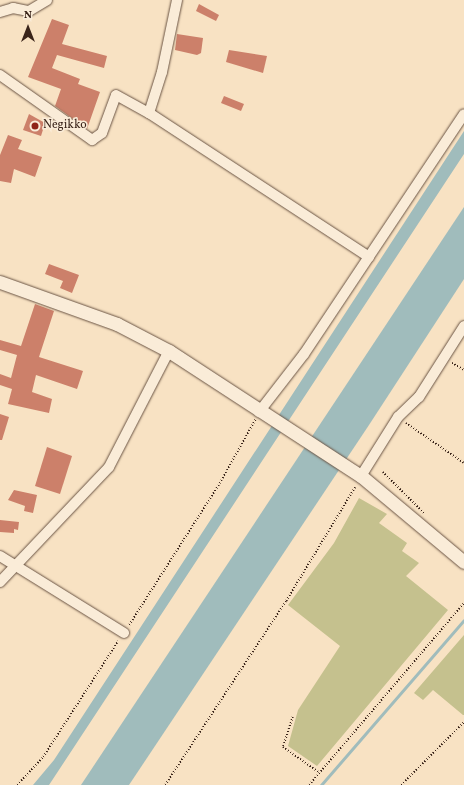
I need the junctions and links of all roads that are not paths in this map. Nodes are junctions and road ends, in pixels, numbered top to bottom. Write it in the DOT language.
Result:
graph roads {
  1 [pos="47,0"];
  2 [pos="177,0"];
  3 [pos="0,12"];
  4 [pos="0,75"];
  5 [pos="148,113"];
  6 [pos="464,114"];
  7 [pos="369,257"];
  8 [pos="0,282"];
  9 [pos="464,326"];
  10 [pos="169,351"];
  11 [pos="261,413"];
  12 [pos="356,473"];
  13 [pos="0,556"];
  14 [pos="464,562"];
  15 [pos="17,564"];
  16 [pos="0,582"];
  17 [pos="124,633"];
  1 -- 3 [label="street"];
  2 -- 5 [label="street"];
  4 -- 5 [label="street"];
  5 -- 7 [label="street"];
  6 -- 7 [label="street"];
  7 -- 11 [label="street"];
  8 -- 10 [label="street"];
  9 -- 12 [label="street"];
  10 -- 11 [label="street"];
  10 -- 15 [label="street"];
  11 -- 12 [label="street"];
  12 -- 14 [label="street"];
  13 -- 15 [label="street"];
  15 -- 16 [label="street"];
  15 -- 17 [label="street"];
}
